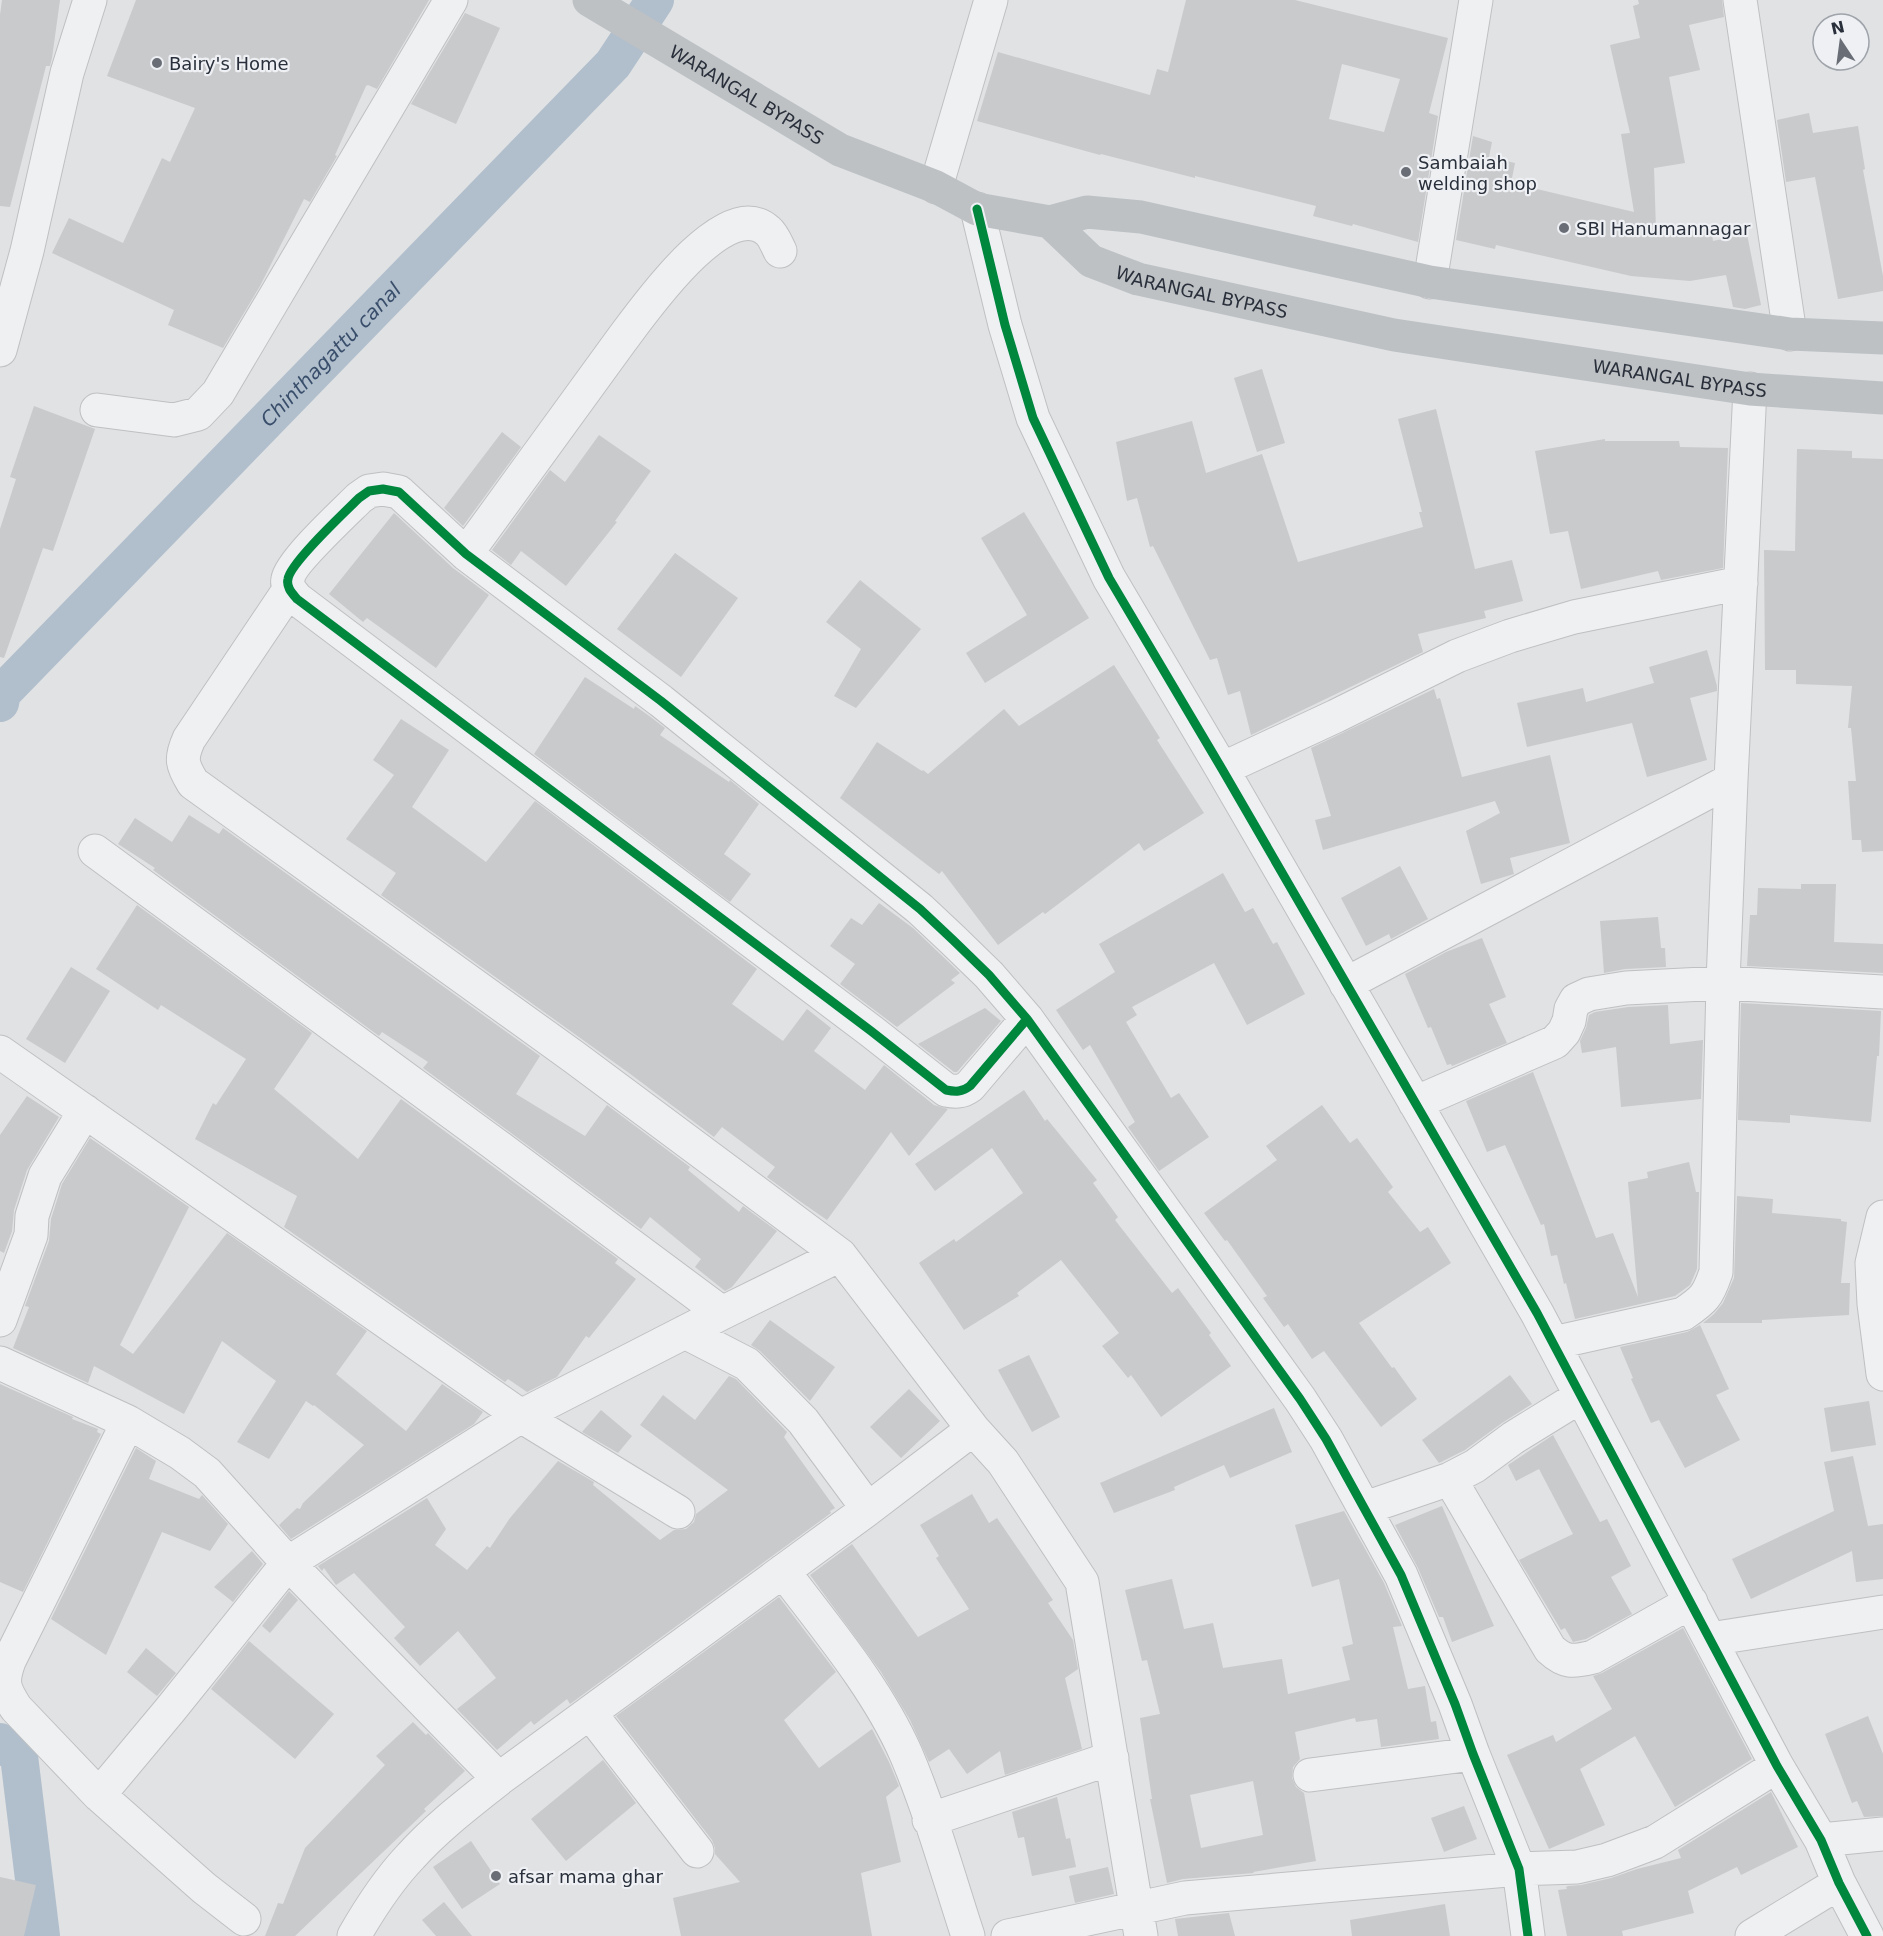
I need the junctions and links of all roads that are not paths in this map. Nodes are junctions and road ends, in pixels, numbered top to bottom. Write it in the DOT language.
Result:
graph roads {
  1 [pos="90,0"];
  2 [pos="451,0"];
  3 [pos="589,0"];
  4 [pos="991,0"];
  5 [pos="1476,0"];
  6 [pos="1740,0"];
  7 [pos="936,187"];
  8 [pos="977,209"];
  9 [pos="1050,222"];
  10 [pos="780,250"];
  11 [pos="1430,282"];
  12 [pos="1791,334"];
  13 [pos="1883,338"];
  14 [pos="0,350"];
  15 [pos="1750,389"];
  16 [pos="1883,398"];
  17 [pos="97,410"];
  18 [pos="466,554"];
  19 [pos="1741,584"];
  20 [pos="289,590"];
  21 [pos="1222,769"];
  22 [pos="1731,780"];
  23 [pos="95,851"];
  24 [pos="1723,983"];
  25 [pos="1346,984"];
  26 [pos="1883,992"];
  27 [pos="1027,1019"];
  28 [pos="0,1052"];
  29 [pos="1415,1103"];
  30 [pos="85,1111"];
  31 [pos="1883,1217"];
  32 [pos="840,1256"];
  33 [pos="1878,1285"];
  34 [pos="722,1313"];
  35 [pos="0,1320"];
  36 [pos="685,1332"];
  37 [pos="1553,1343"];
  38 [pos="0,1364"];
  39 [pos="1883,1374"];
  40 [pos="1581,1396"];
  41 [pos="521,1416"];
  42 [pos="128,1422"];
  43 [pos="973,1429"];
  44 [pos="1450,1479"];
  45 [pos="1365,1508"];
  46 [pos="868,1509"];
  47 [pos="678,1512"];
  48 [pos="288,1563"];
  49 [pos="783,1571"];
  50 [pos="1691,1602"];
  51 [pos="1883,1612"];
  52 [pos="1710,1640"];
  53 [pos="590,1713"];
  54 [pos="1473,1754"];
  55 [pos="1112,1758"];
  56 [pos="1777,1766"];
  57 [pos="1310,1775"];
  58 [pos="499,1779"];
  59 [pos="99,1795"];
  60 [pos="929,1820"];
  61 [pos="1883,1834"];
  62 [pos="1821,1840"];
  63 [pos="697,1851"];
  64 [pos="1519,1869"];
  65 [pos="1839,1883"];
  66 [pos="244,1919"];
  67 [pos="1139,1922"];
  68 [pos="354,1936"];
  69 [pos="968,1936"];
  70 [pos="1008,1936"];
  71 [pos="1528,1936"];
  72 [pos="1752,1936"];
  73 [pos="1867,1936"];
  1 -- 14 [label="street"];
  2 -- 17 [label="street"];
  3 -- 7 [label="main road, WARANGAL BYPASS"];
  4 -- 7 [label="street"];
  5 -- 11 [label="street"];
  6 -- 12 [label="street"];
  7 -- 8 [label="main road, WARANGAL BYPASS"];
  8 -- 9 [label="main road, WARANGAL BYPASS"];
  8 -- 21 [label="street"];
  9 -- 11 [label="main road"];
  9 -- 15 [label="main road, WARANGAL BYPASS"];
  10 -- 18 [label="street"];
  11 -- 12 [label="main road"];
  12 -- 13 [label="main road"];
  15 -- 16 [label="main road, WARANGAL BYPASS"];
  15 -- 19 [label="street"];
  18 -- 20 [label="street"];
  18 -- 27 [label="street"];
  19 -- 21 [label="street"];
  19 -- 22 [label="street"];
  20 -- 27 [label="street"];
  20 -- 32 [label="street"];
  21 -- 25 [label="street"];
  22 -- 24 [label="street"];
  22 -- 25 [label="street"];
  23 -- 34 [label="street"];
  24 -- 26 [label="street"];
  24 -- 29 [label="street"];
  24 -- 37 [label="street"];
  25 -- 29 [label="street"];
  27 -- 45 [label="street"];
  28 -- 30 [label="street"];
  29 -- 37 [label="street"];
  30 -- 35 [label="street"];
  30 -- 41 [label="street"];
  31 -- 33 [label="street"];
  32 -- 34 [label="street"];
  32 -- 43 [label="street"];
  33 -- 39 [label="street"];
  34 -- 36 [label="street"];
  36 -- 41 [label="street"];
  36 -- 46 [label="street"];
  37 -- 40 [label="street"];
  38 -- 42 [label="street"];
  40 -- 44 [label="street"];
  40 -- 50 [label="street"];
  41 -- 47 [label="street"];
  41 -- 48 [label="street"];
  42 -- 48 [label="street"];
  42 -- 59 [label="street"];
  43 -- 46 [label="street"];
  43 -- 55 [label="street"];
  44 -- 45 [label="street"];
  44 -- 50 [label="street"];
  45 -- 54 [label="street"];
  46 -- 49 [label="street"];
  48 -- 58 [label="street"];
  48 -- 59 [label="street"];
  49 -- 53 [label="street"];
  49 -- 60 [label="street"];
  50 -- 52 [label="street"];
  51 -- 52 [label="street"];
  52 -- 56 [label="street"];
  53 -- 58 [label="street"];
  53 -- 63 [label="street"];
  54 -- 57 [label="street"];
  54 -- 64 [label="street"];
  55 -- 60 [label="street"];
  55 -- 67 [label="street"];
  56 -- 62 [label="street"];
  56 -- 64 [label="street"];
  58 -- 68 [label="street"];
  59 -- 66 [label="street"];
  60 -- 69 [label="street"];
  61 -- 62 [label="street"];
  62 -- 65 [label="street"];
  64 -- 67 [label="street"];
  64 -- 71 [label="street"];
  65 -- 72 [label="street"];
  65 -- 73 [label="street"];
  67 -- 70 [label="street"];
}
